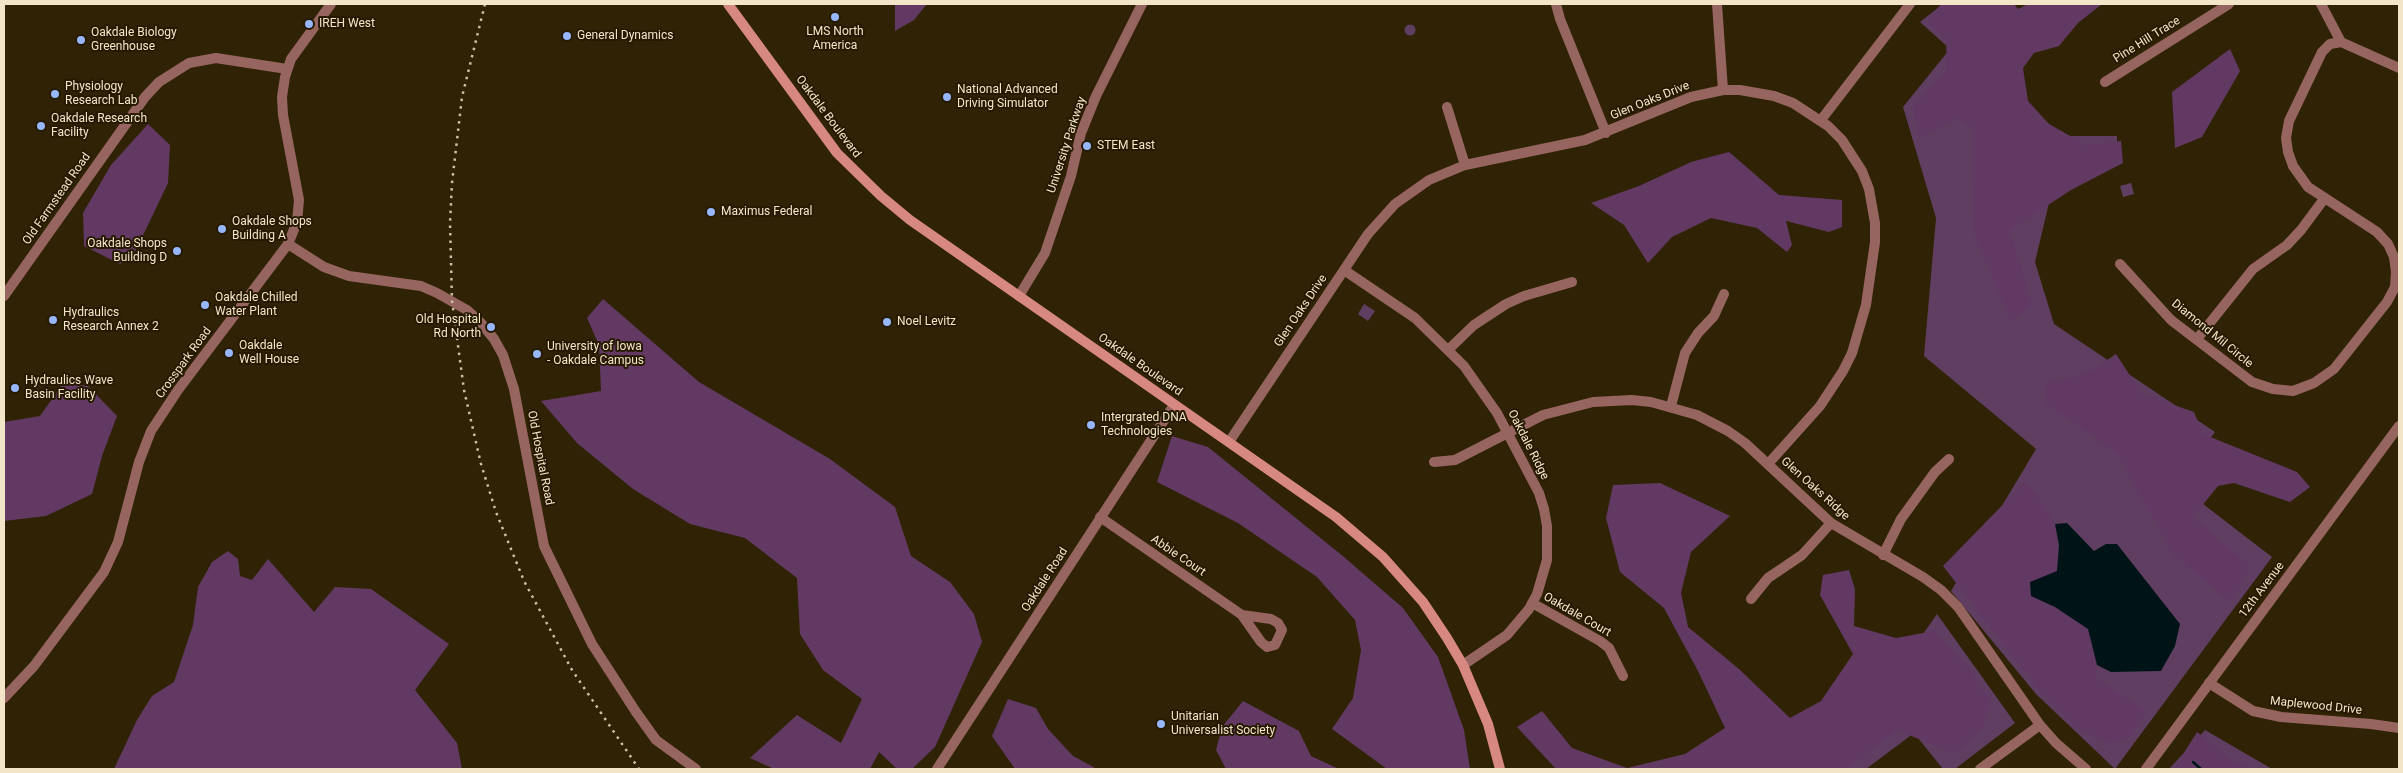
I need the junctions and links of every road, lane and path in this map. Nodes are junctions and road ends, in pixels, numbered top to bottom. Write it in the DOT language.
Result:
graph roads {
  1 [pos="331,4"];
  2 [pos="728,4"];
  3 [pos="1142,4"];
  4 [pos="1556,4"];
  5 [pos="1717,4"];
  6 [pos="1910,4"];
  7 [pos="2228,4"];
  8 [pos="2321,4"];
  9 [pos="2341,42"];
  10 [pos="2399,68"];
  11 [pos="287,69"];
  12 [pos="2105,82"];
  13 [pos="1723,90"];
  14 [pos="1446,107"];
  15 [pos="1821,120"];
  16 [pos="1606,133"];
  17 [pos="1464,165"];
  18 [pos="2324,199"];
  19 [pos="288,244"];
  20 [pos="2120,264"];
  21 [pos="1344,270"];
  22 [pos="1572,282"];
  23 [pos="1724,294"];
  24 [pos="4,296"];
  25 [pos="1019,296"];
  26 [pos="2197,339"];
  27 [pos="1449,349"];
  28 [pos="1174,405"];
  29 [pos="1670,406"];
  30 [pos="2399,426"];
  31 [pos="1508,433"];
  32 [pos="1229,442"];
  33 [pos="1949,459"];
  34 [pos="1434,462"];
  35 [pos="1768,464"];
  36 [pos="1100,518"];
  37 [pos="1830,523"];
  38 [pos="1883,555"];
  39 [pos="1751,599"];
  40 [pos="1532,603"];
  41 [pos="1242,615"];
  42 [pos="1463,665"];
  43 [pos="1623,676"];
  44 [pos="2209,683"];
  45 [pos="4,698"];
  46 [pos="2040,725"];
  47 [pos="2399,728"];
  48 [pos="696,769"];
  49 [pos="937,769"];
  50 [pos="1500,769"];
  51 [pos="1980,769"];
  52 [pos="2086,769"];
  53 [pos="2146,769"];
  1 -- 11 [label="street, Crosspark Road"];
  2 -- 25 [label="main road, Oakdale Boulevard"];
  3 -- 25 [label="street, University Parkway"];
  4 -- 16 [label="street"];
  5 -- 13 [label="street"];
  6 -- 15 [label="street"];
  7 -- 12 [label="street, Pine Hill Trace"];
  8 -- 9 [label="street"];
  9 -- 10 [label="street"];
  9 -- 18 [label="street, Diamond Mil Circle"];
  11 -- 19 [label="street, Crosspark Road"];
  11 -- 24 [label="street, Old Farmstead Road"];
  13 -- 15 [label="street, Glen Oaks Drive"];
  13 -- 16 [label="street, Glen Oaks Drive"];
  14 -- 17 [label="street"];
  15 -- 35 [label="street, Glen Oaks Drive"];
  16 -- 17 [label="street, Glen Oaks Drive"];
  17 -- 21 [label="street, Glen Oaks Drive"];
  18 -- 26 [label="street"];
  18 -- 26 [label="street, Diamond Mil Circle"];
  19 -- 45 [label="street, Crosspark Road"];
  19 -- 48 [label="street, Old Hospital Road"];
  20 -- 26 [label="street, Diamond Mil Circle"];
  21 -- 27 [label="street, Oakdale Ridge"];
  21 -- 32 [label="street, Glen Oaks Drive"];
  22 -- 27 [label="street"];
  23 -- 29 [label="street"];
  25 -- 28 [label="main road, Oakdale Boulevard"];
  27 -- 31 [label="street, Oakdale Ridge"];
  28 -- 32 [label="main road, Oakdale Boulevard"];
  28 -- 36 [label="street, Oakdale Road"];
  29 -- 31 [label="street, Glen Oaks Ridge"];
  29 -- 35 [label="street, Glen Oaks Ridge"];
  30 -- 44 [label="street, 12th Avenue"];
  31 -- 34 [label="street, Glen Oaks Ridge"];
  31 -- 40 [label="street, Oakdale Ridge"];
  32 -- 42 [label="main road, Oakdale Boulevard"];
  33 -- 38 [label="street"];
  35 -- 37 [label="street, Glen Oaks Ridge"];
  36 -- 41 [label="street, Abbie Court"];
  36 -- 49 [label="street, Oakdale Road"];
  37 -- 38 [label="street, Glen Oaks Ridge"];
  37 -- 39 [label="street"];
  38 -- 46 [label="street, Glen Oaks Ridge"];
  40 -- 42 [label="street, Oakdale Ridge"];
  40 -- 43 [label="street, Oakdale Court"];
  42 -- 50 [label="main road, Oakdale Boulevard"];
  44 -- 47 [label="street, Maplewood Drive"];
  44 -- 53 [label="street, 12th Avenue"];
  46 -- 51 [label="street"];
  46 -- 52 [label="street, Glen Oaks Ridge"];
}
